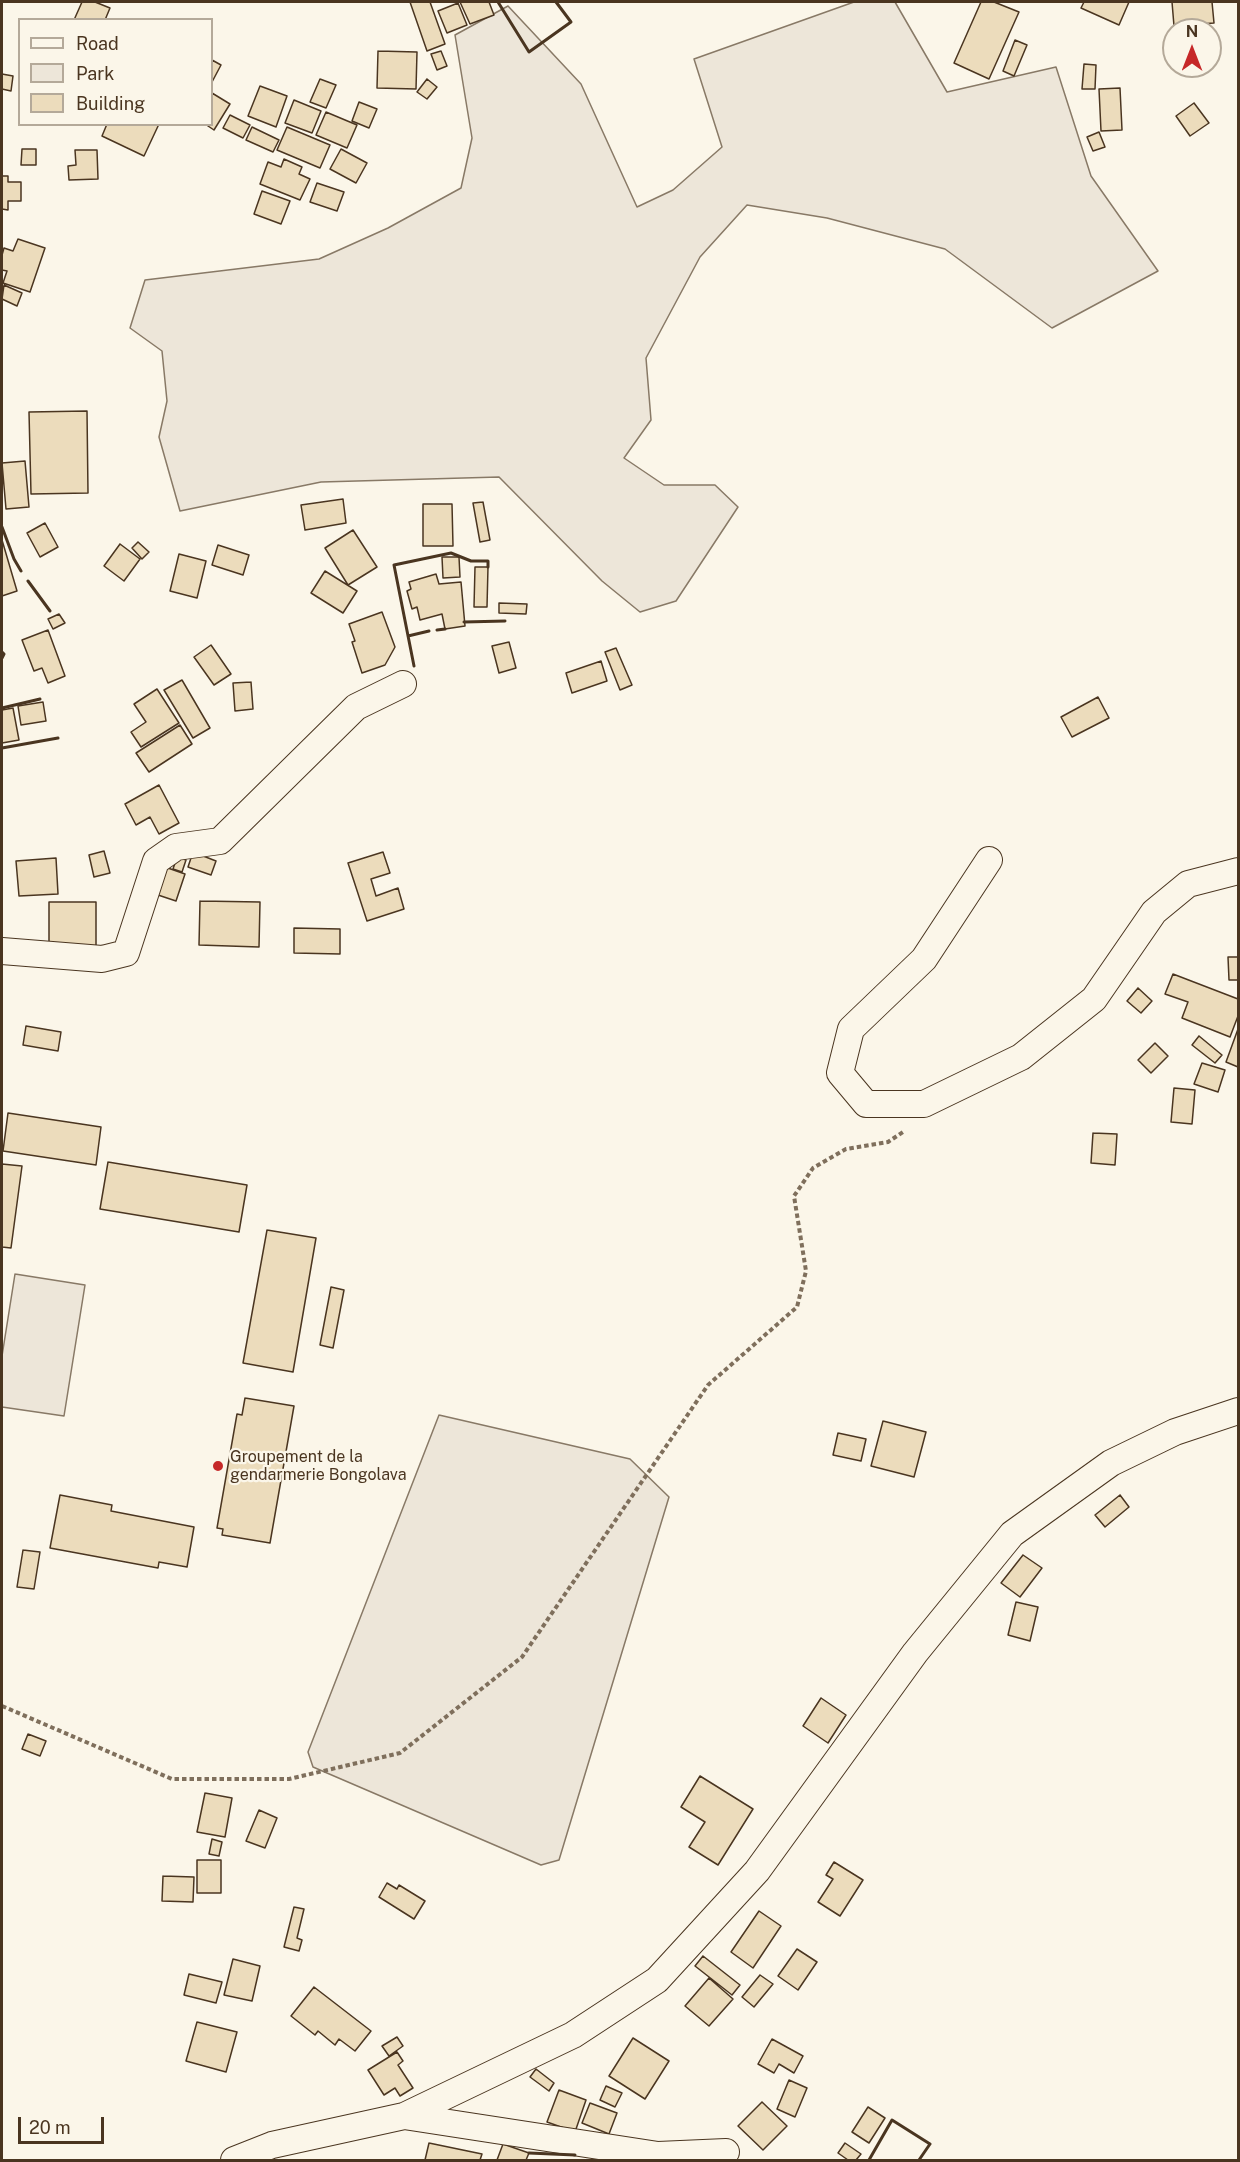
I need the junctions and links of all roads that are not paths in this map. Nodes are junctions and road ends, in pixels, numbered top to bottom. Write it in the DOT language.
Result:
graph roads {
  1 [pos="403,684"];
  2 [pos="989,860"];
  3 [pos="1239,871"];
  4 [pos="2,951"];
  5 [pos="1239,1411"];
  6 [pos="404,2116"];
  7 [pos="726,2152"];
  8 [pos="234,2160"];
  1 -- 4 [label="street"];
  2 -- 3 [label="street"];
  5 -- 6 [label="street"];
  6 -- 7 [label="street"];
  6 -- 8 [label="street"];
}
